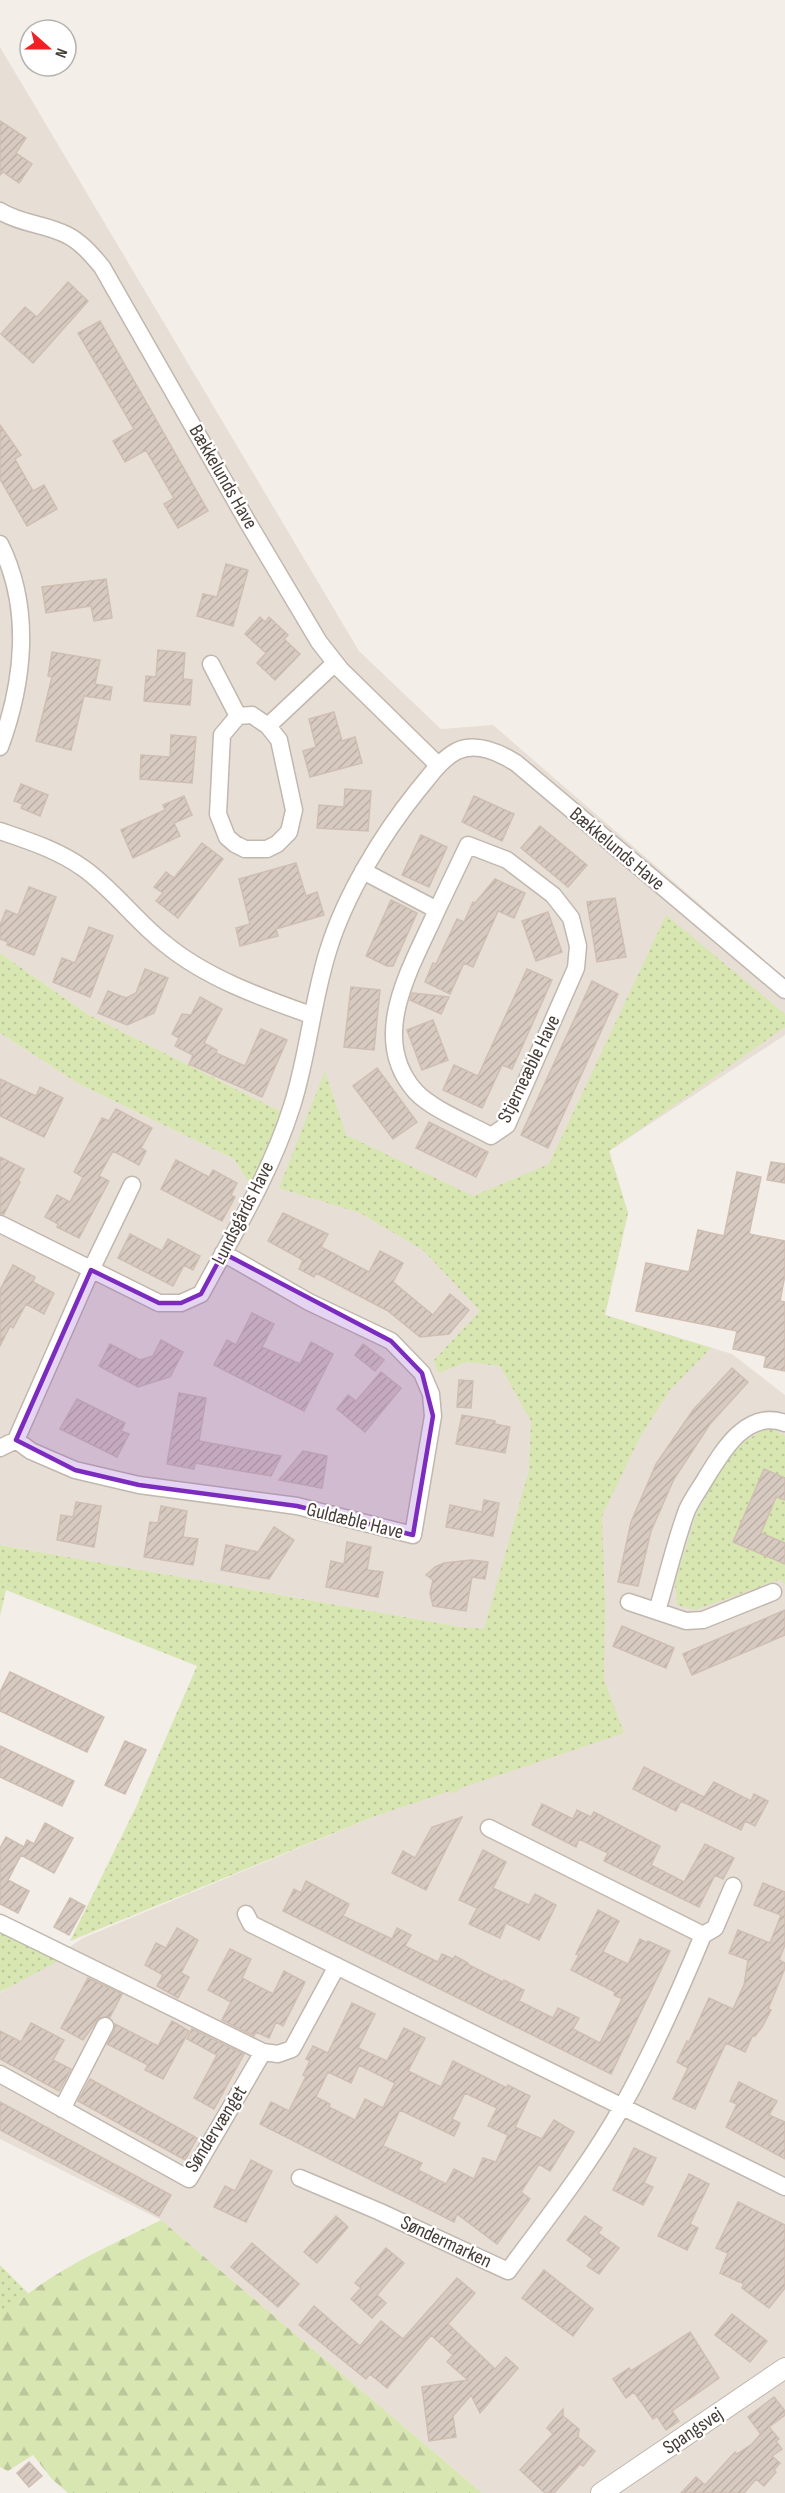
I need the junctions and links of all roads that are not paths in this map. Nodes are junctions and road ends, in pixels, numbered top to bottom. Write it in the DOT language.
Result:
graph roads {
  1 [pos="0,211"];
  2 [pos="0,544"];
  3 [pos="335,663"];
  4 [pos="211,664"];
  5 [pos="238,716"];
  6 [pos="268,726"];
  7 [pos="0,747"];
  8 [pos="438,765"];
  9 [pos="0,831"];
  10 [pos="363,871"];
  11 [pos="437,910"];
  12 [pos="785,990"];
  13 [pos="311,1016"];
  14 [pos="132,1185"];
  15 [pos="0,1224"];
  16 [pos="223,1253"];
  17 [pos="91,1270"];
  18 [pos="785,1423"];
  19 [pos="16,1440"];
  20 [pos="0,1448"];
  21 [pos="774,1592"];
  22 [pos="629,1602"];
  23 [pos="657,1611"];
  24 [pos="489,1828"];
  25 [pos="733,1886"];
  26 [pos="246,1914"];
  27 [pos="0,1923"];
  28 [pos="704,1935"];
  29 [pos="337,1966"];
  30 [pos="105,2026"];
  31 [pos="263,2052"];
  32 [pos="0,2074"];
  33 [pos="622,2106"];
  34 [pos="62,2109"];
  35 [pos="300,2178"];
  36 [pos="785,2187"];
  37 [pos="785,2368"];
  38 [pos="601,2493"];
  1 -- 3 [label="street, Bækkelunds Have"];
  2 -- 7 [label="street"];
  3 -- 6 [label="street"];
  3 -- 8 [label="street, Bækkelunds Have"];
  4 -- 5 [label="street"];
  5 -- 6 [label="street"];
  5 -- 6 [label="street"];
  8 -- 10 [label="street, Bækkelunds Have"];
  8 -- 12 [label="street, Bækkelunds Have"];
  9 -- 13 [label="street"];
  10 -- 11 [label="street"];
  10 -- 13 [label="street, Bækkelunds Have"];
  11 -- 11 [label="street, Stjerneæble Have"];
  13 -- 16 [label="street, Lundsgårds Have"];
  14 -- 17 [label="street"];
  15 -- 17 [label="street, Lundsgårds Have"];
  16 -- 17 [label="street, Lundsgårds Have"];
  16 -- 19 [label="street, Guldæble Have"];
  17 -- 19 [label="street"];
  18 -- 23 [label="street"];
  19 -- 20 [label="street"];
  21 -- 23 [label="street"];
  22 -- 23 [label="street"];
  24 -- 28 [label="street"];
  25 -- 28 [label="street, Søndermarken"];
  26 -- 29 [label="street"];
  27 -- 31 [label="street"];
  28 -- 33 [label="street, Søndermarken"];
  29 -- 31 [label="street"];
  29 -- 33 [label="street"];
  30 -- 34 [label="street"];
  31 -- 34 [label="street, Søndervænget"];
  32 -- 34 [label="street, Søndervænget"];
  33 -- 35 [label="street, Søndermarken"];
  33 -- 36 [label="street"];
  37 -- 38 [label="street, Spangsvej"];
}
